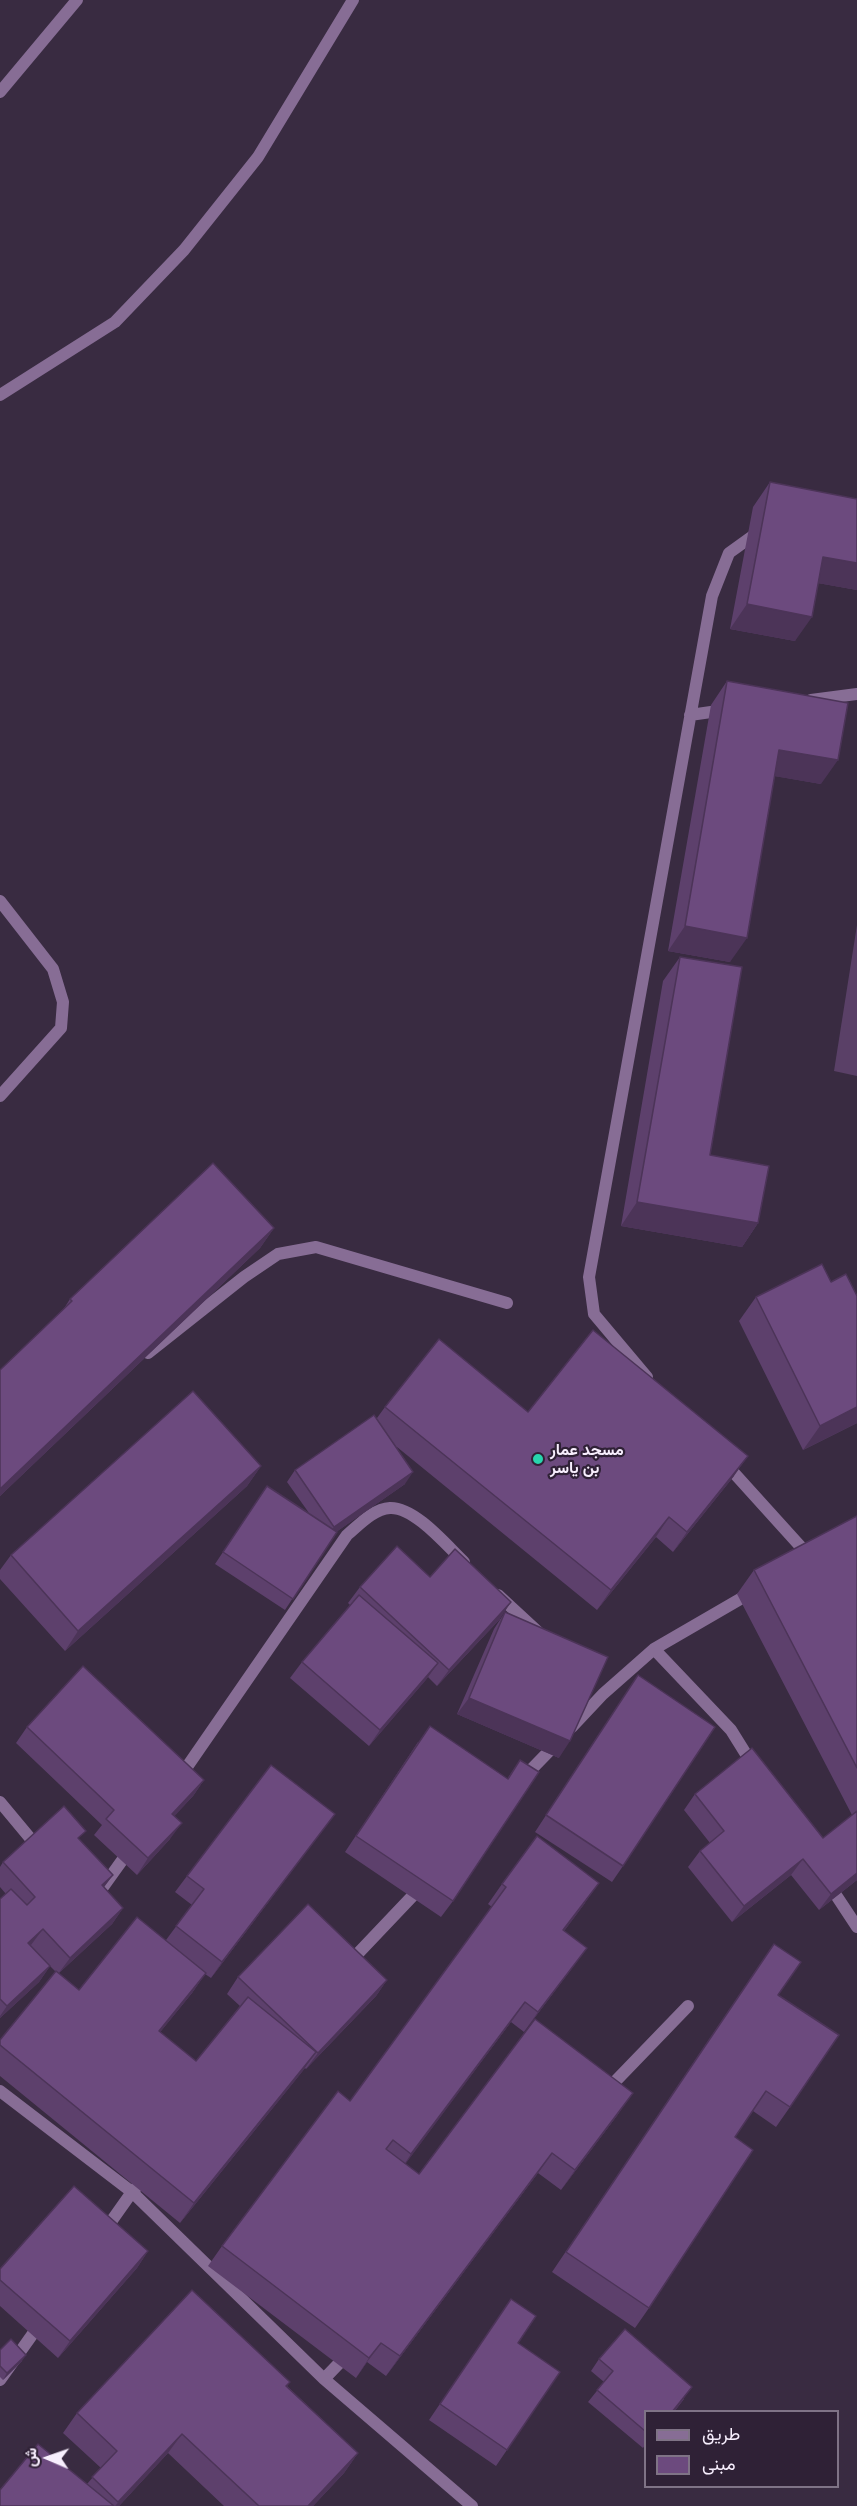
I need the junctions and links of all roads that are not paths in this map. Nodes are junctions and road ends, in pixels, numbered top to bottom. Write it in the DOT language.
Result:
graph roads {
  1 [pos="77,0"];
  2 [pos="353,0"];
  3 [pos="0,93"];
  4 [pos="0,395"];
  5 [pos="777,527"];
  6 [pos="857,694"];
  7 [pos="798,702"];
  8 [pos="738,709"];
  9 [pos="690,715"];
  10 [pos="0,901"];
  11 [pos="0,1096"];
  12 [pos="507,1304"];
  13 [pos="136,1362"];
  14 [pos="655,1386"];
  15 [pos="718,1456"];
  16 [pos="813,1560"];
  17 [pos="475,1573"];
  18 [pos="766,1584"];
  19 [pos="492,1589"];
  20 [pos="543,1637"];
  21 [pos="654,1649"];
  22 [pos="762,1779"];
  23 [pos="514,1788"];
  24 [pos="171,1790"];
  25 [pos="0,1802"];
  26 [pos="137,1839"];
  27 [pos="52,1864"];
  28 [pos="819,1868"];
  29 [pos="433,1874"];
  30 [pos="96,1898"];
  31 [pos="857,1928"];
  32 [pos="335,1977"];
  33 [pos="688,2006"];
  34 [pos="0,2091"];
  35 [pos="597,2099"];
  36 [pos="157,2166"];
  37 [pos="132,2192"];
  38 [pos="93,2248"];
  39 [pos="46,2314"];
  40 [pos="357,2345"];
  41 [pos="324,2379"];
  42 [pos="0,2380"];
  43 [pos="472,2506"];
  1 -- 3 [label="street"];
  2 -- 4 [label="street"];
  5 -- 9 [label="street"];
  6 -- 7 [label="street"];
  8 -- 9 [label="street"];
  9 -- 14 [label="street"];
  10 -- 11 [label="street"];
  12 -- 13 [label="street"];
  15 -- 16 [label="street"];
  17 -- 24 [label="street"];
  18 -- 21 [label="street"];
  19 -- 20 [label="street"];
  21 -- 22 [label="street"];
  21 -- 23 [label="street"];
  25 -- 27 [label="street"];
  26 -- 30 [label="street"];
  28 -- 31 [label="street"];
  29 -- 32 [label="street"];
  33 -- 35 [label="street"];
  34 -- 37 [label="street"];
  36 -- 37 [label="street"];
  37 -- 38 [label="street"];
  37 -- 41 [label="street"];
  39 -- 42 [label="street"];
  40 -- 41 [label="street"];
  41 -- 43 [label="street"];
}
